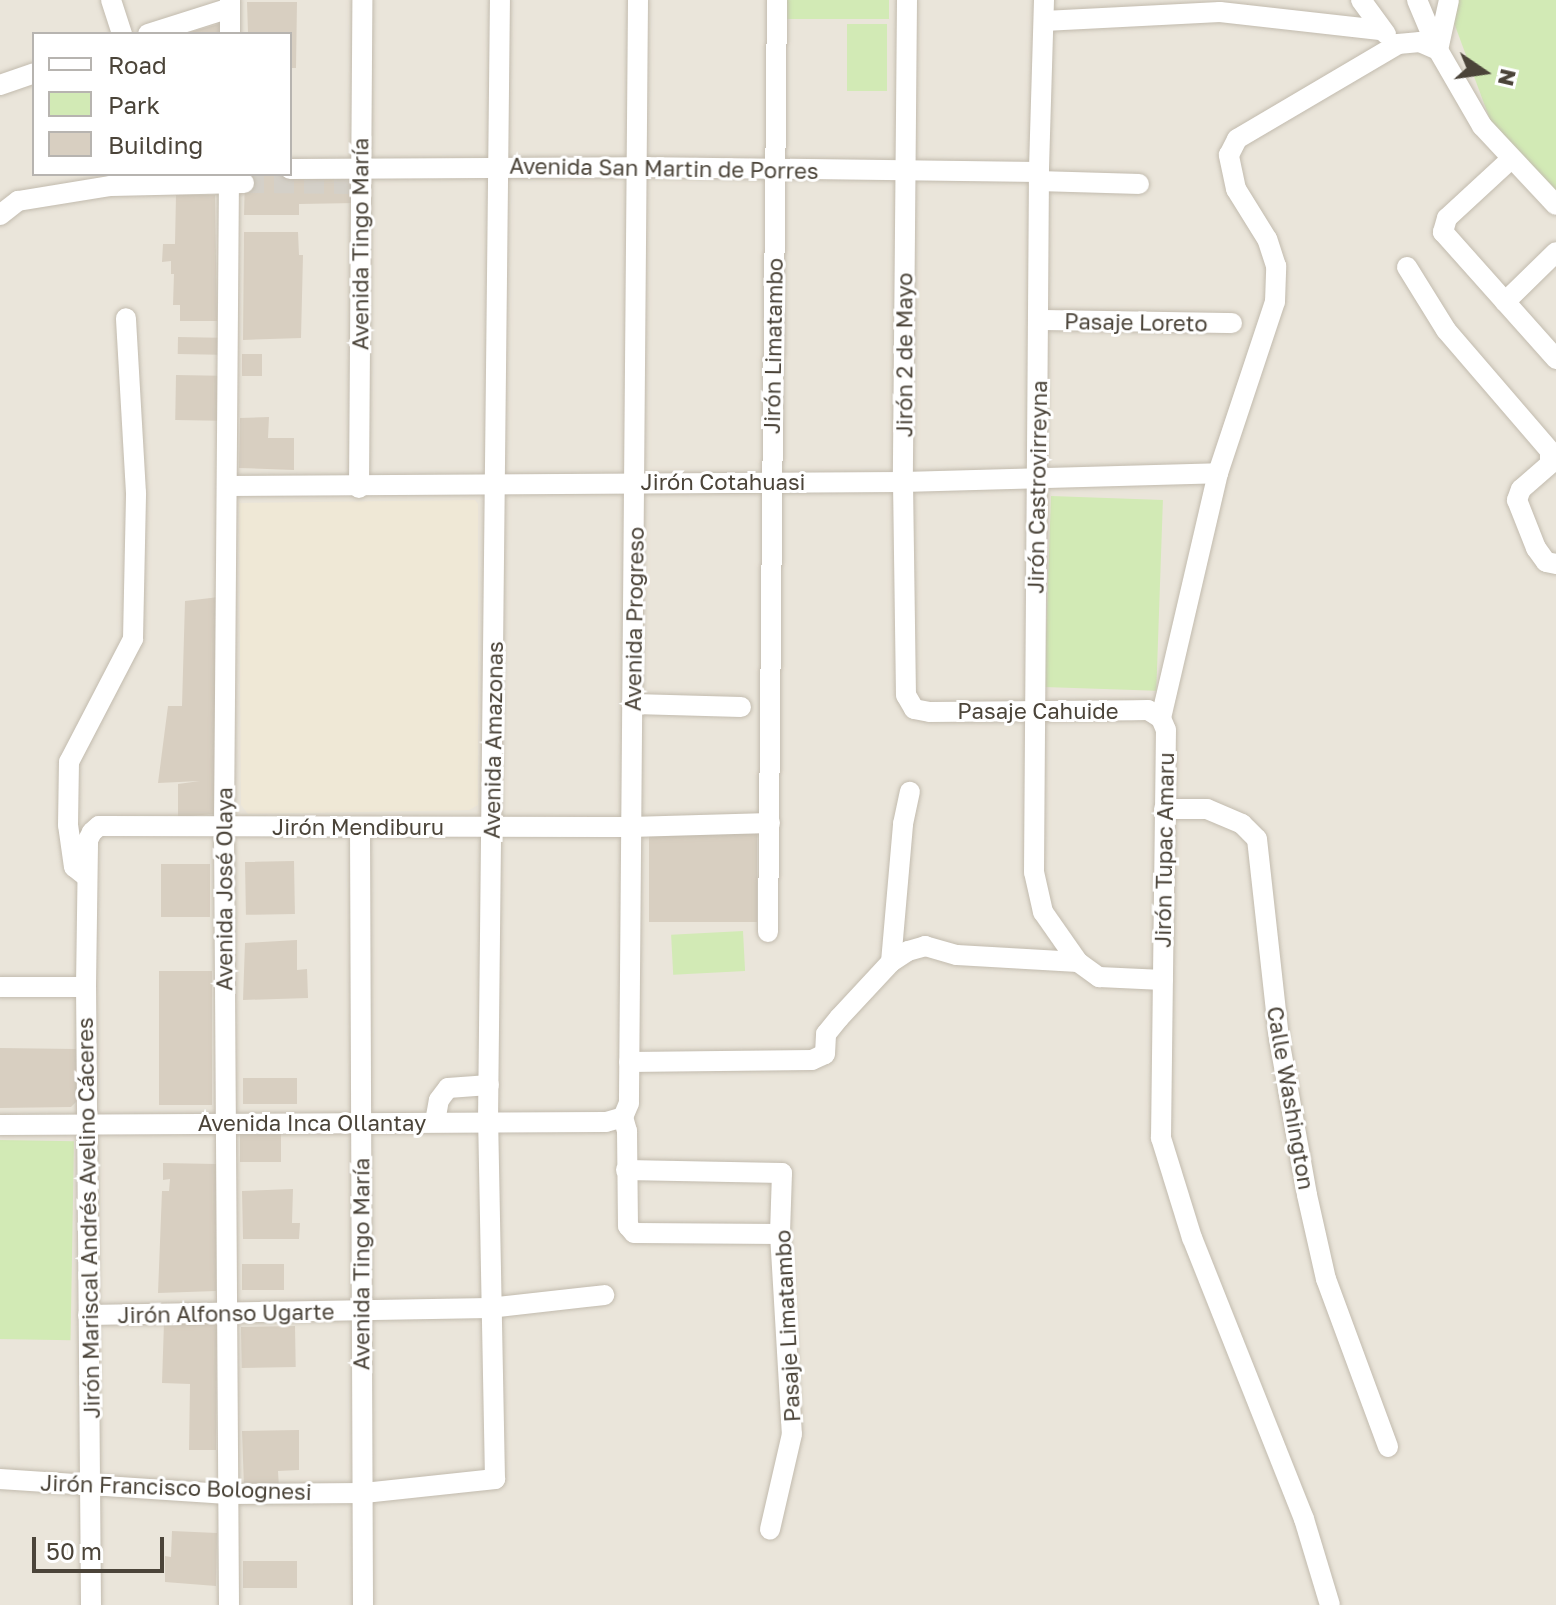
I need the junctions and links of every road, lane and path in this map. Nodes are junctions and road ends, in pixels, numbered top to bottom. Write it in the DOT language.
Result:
graph roads {
  1 [pos="111,0"];
  2 [pos="362,0"];
  3 [pos="500,0"];
  4 [pos="638,0"];
  5 [pos="777,0"];
  6 [pos="907,0"];
  7 [pos="1361,0"];
  8 [pos="1417,0"];
  9 [pos="1449,0"];
  10 [pos="230,4"];
  11 [pos="1044,10"];
  12 [pos="1380,30"];
  13 [pos="121,32"];
  14 [pos="153,32"];
  15 [pos="230,32"];
  16 [pos="1398,44"];
  17 [pos="1438,50"];
  18 [pos="32,74"];
  19 [pos="0,85"];
  20 [pos="1511,159"];
  21 [pos="498,166"];
  22 [pos="637,167"];
  23 [pos="292,169"];
  24 [pos="775,169"];
  25 [pos="905,170"];
  26 [pos="351,176"];
  27 [pos="1039,176"];
  28 [pos="240,178"];
  29 [pos="1139,184"];
  30 [pos="1556,205"];
  31 [pos="0,215"];
  32 [pos="1556,252"];
  33 [pos="1407,267"];
  34 [pos="1505,302"];
  35 [pos="126,318"];
  36 [pos="1039,320"];
  37 [pos="1232,323"];
  38 [pos="1556,359"];
  39 [pos="1218,473"];
  40 [pos="1037,479"];
  41 [pos="635,482"];
  42 [pos="771,482"];
  43 [pos="903,482"];
  44 [pos="496,484"];
  45 [pos="228,486"];
  46 [pos="359,488"];
  47 [pos="1556,564"];
  48 [pos="634,704"];
  49 [pos="741,707"];
  50 [pos="914,709"];
  51 [pos="1035,712"];
  52 [pos="1161,718"];
  53 [pos="910,792"];
  54 [pos="1164,809"];
  55 [pos="770,823"];
  56 [pos="224,827"];
  57 [pos="360,827"];
  58 [pos="491,827"];
  59 [pos="630,827"];
  60 [pos="92,832"];
  61 [pos="87,877"];
  62 [pos="768,932"];
  63 [pos="891,962"];
  64 [pos="1078,962"];
  65 [pos="1163,980"];
  66 [pos="0,987"];
  67 [pos="86,987"];
  68 [pos="629,1062"];
  69 [pos="489,1085"];
  70 [pos="623,1117"];
  71 [pos="435,1122"];
  72 [pos="488,1122"];
  73 [pos="225,1123"];
  74 [pos="360,1123"];
  75 [pos="86,1124"];
  76 [pos="0,1125"];
  77 [pos="626,1170"];
  78 [pos="780,1234"];
  79 [pos="604,1295"];
  80 [pos="489,1308"];
  81 [pos="359,1310"];
  82 [pos="226,1313"];
  83 [pos="88,1315"];
  84 [pos="1388,1447"];
  85 [pos="0,1479"];
  86 [pos="495,1479"];
  87 [pos="92,1486"];
  88 [pos="364,1493"];
  89 [pos="228,1494"];
  90 [pos="770,1529"];
  91 [pos="91,1605"];
  92 [pos="229,1605"];
  93 [pos="363,1605"];
  94 [pos="1330,1605"];
  1 -- 13 [label="street"];
  2 -- 26 [label="street, Avenida Tingo María"];
  3 -- 21 [label="street, Avenida Amazonas"];
  4 -- 22 [label="street, Avenida Progreso"];
  5 -- 24 [label="street, Jirón Limatambo"];
  6 -- 25 [label="street, Jirón 2 de Mayo"];
  7 -- 12 [label="street"];
  8 -- 17 [label="street"];
  9 -- 17 [label="street"];
  10 -- 14 [label="street"];
  10 -- 15 [label="street"];
  11 -- 12 [label="street"];
  11 -- 27 [label="street, Jirón Castrovirreyna"];
  12 -- 16 [label="street"];
  16 -- 17 [label="street"];
  16 -- 39 [label="street, Jirón Tupac Amaru"];
  17 -- 20 [label="street"];
  18 -- 19 [label="street"];
  20 -- 30 [label="street"];
  20 -- 34 [label="street"];
  21 -- 22 [label="street, Avenida San Martin de Porres"];
  21 -- 26 [label="street, Avenida San Martin de Porres"];
  21 -- 44 [label="street, Avenida Amazonas"];
  22 -- 24 [label="street, Avenida San Martin de Porres"];
  22 -- 41 [label="street, Avenida Progreso"];
  23 -- 26 [label="street, Avenida San Martin de Porres"];
  24 -- 25 [label="street, Avenida San Martin de Porres"];
  24 -- 42 [label="street, Jirón Limatambo"];
  25 -- 27 [label="street, Avenida San Martin de Porres"];
  25 -- 43 [label="street, Jirón 2 de Mayo"];
  26 -- 46 [label="street, Avenida Tingo María"];
  27 -- 29 [label="street, Avenida San Martin de Porres"];
  27 -- 36 [label="street, Jirón Castrovirreyna"];
  28 -- 31 [label="street"];
  28 -- 45 [label="street, Avenida José Olaya"];
  32 -- 34 [label="street"];
  33 -- 47 [label="street"];
  34 -- 38 [label="street"];
  35 -- 61 [label="street"];
  36 -- 37 [label="street, Pasaje Loreto"];
  36 -- 40 [label="street, Jirón Castrovirreyna"];
  39 -- 40 [label="street, Jirón Cotahuasi"];
  39 -- 52 [label="street, Jirón Tupac Amaru"];
  40 -- 43 [label="street, Jirón Cotahuasi"];
  40 -- 51 [label="street, Jirón Castrovirreyna"];
  41 -- 42 [label="street, Jirón Cotahuasi"];
  41 -- 44 [label="street, Jirón Cotahuasi"];
  41 -- 48 [label="street, Avenida Progreso"];
  42 -- 43 [label="street, Jirón Cotahuasi"];
  42 -- 55 [label="street, Jirón Limatambo"];
  43 -- 50 [label="street, Jirón 2 de Mayo"];
  44 -- 46 [label="street, Jirón Cotahuasi"];
  44 -- 58 [label="street, Avenida Amazonas"];
  45 -- 46 [label="street, Jirón Cotahuasi"];
  45 -- 56 [label="street, Avenida José Olaya"];
  48 -- 49 [label="street"];
  48 -- 59 [label="street, Avenida Progreso"];
  50 -- 51 [label="street, Pasaje Cahuide"];
  51 -- 52 [label="street, Pasaje Cahuide"];
  51 -- 64 [label="street, Jirón Castrovirreyna"];
  52 -- 54 [label="street, Jirón Tupac Amaru"];
  53 -- 63 [label="street"];
  54 -- 65 [label="street, Jirón Tupac Amaru"];
  54 -- 84 [label="street, Calle Washington"];
  55 -- 59 [label="street, Jirón Mendiburu"];
  55 -- 62 [label="street, Jirón Limatambo"];
  56 -- 57 [label="street, Jirón Mendiburu"];
  56 -- 60 [label="street, Jirón Mendiburu"];
  56 -- 73 [label="street, Avenida José Olaya"];
  57 -- 58 [label="street, Jirón Mendiburu"];
  57 -- 74 [label="street, Avenida Tingo María"];
  58 -- 59 [label="street, Jirón Mendiburu"];
  58 -- 69 [label="street, Avenida Amazonas"];
  59 -- 68 [label="street, Avenida Progreso"];
  60 -- 61 [label="street, Jirón Mariscal Andrés Avelino Cáceres"];
  61 -- 67 [label="street, Jirón Mariscal Andrés Avelino Cáceres"];
  63 -- 64 [label="street"];
  63 -- 68 [label="street"];
  64 -- 65 [label="street"];
  65 -- 94 [label="street, Jirón Tupac Amaru"];
  66 -- 67 [label="street"];
  67 -- 75 [label="street, Jirón Mariscal Andrés Avelino Cáceres"];
  68 -- 70 [label="street, Avenida Progreso"];
  69 -- 71 [label="street"];
  69 -- 72 [label="street, Avenida Amazonas"];
  70 -- 72 [label="street, Avenida Inca Ollantay"];
  70 -- 77 [label="street, Avenida Progreso"];
  71 -- 72 [label="street, Avenida Inca Ollantay"];
  71 -- 74 [label="street, Avenida Inca Ollantay"];
  72 -- 80 [label="street, Avenida Amazonas"];
  73 -- 74 [label="street, Avenida Inca Ollantay"];
  73 -- 75 [label="street, Avenida Inca Ollantay"];
  73 -- 82 [label="street, Avenida José Olaya"];
  74 -- 81 [label="street, Avenida Tingo María"];
  75 -- 76 [label="street, Avenida Inca Ollantay"];
  75 -- 83 [label="street, Jirón Mariscal Andrés Avelino Cáceres"];
  77 -- 78 [label="street, Avenida Progreso"];
  77 -- 78 [label="street, Pasaje Limatambo"];
  78 -- 90 [label="street, Pasaje Limatambo"];
  79 -- 80 [label="street, Jirón Alfonso Ugarte"];
  80 -- 81 [label="street, Jirón Alfonso Ugarte"];
  80 -- 86 [label="street, Avenida Amazonas"];
  81 -- 82 [label="street, Jirón Alfonso Ugarte"];
  81 -- 88 [label="street, Avenida Tingo María"];
  82 -- 83 [label="street, Jirón Alfonso Ugarte"];
  82 -- 89 [label="street, Avenida José Olaya"];
  83 -- 87 [label="street, Jirón Mariscal Andrés Avelino Cáceres"];
  85 -- 87 [label="street, Jirón Francisco Bolognesi"];
  86 -- 88 [label="street, Jirón Francisco Bolognesi"];
  87 -- 89 [label="street, Jirón Francisco Bolognesi"];
  87 -- 91 [label="street, Jirón Mariscal Andrés Avelino Cáceres"];
  88 -- 89 [label="street, Jirón Francisco Bolognesi"];
  88 -- 93 [label="street, Avenida Tingo María"];
  89 -- 92 [label="street, Avenida José Olaya"];
}
